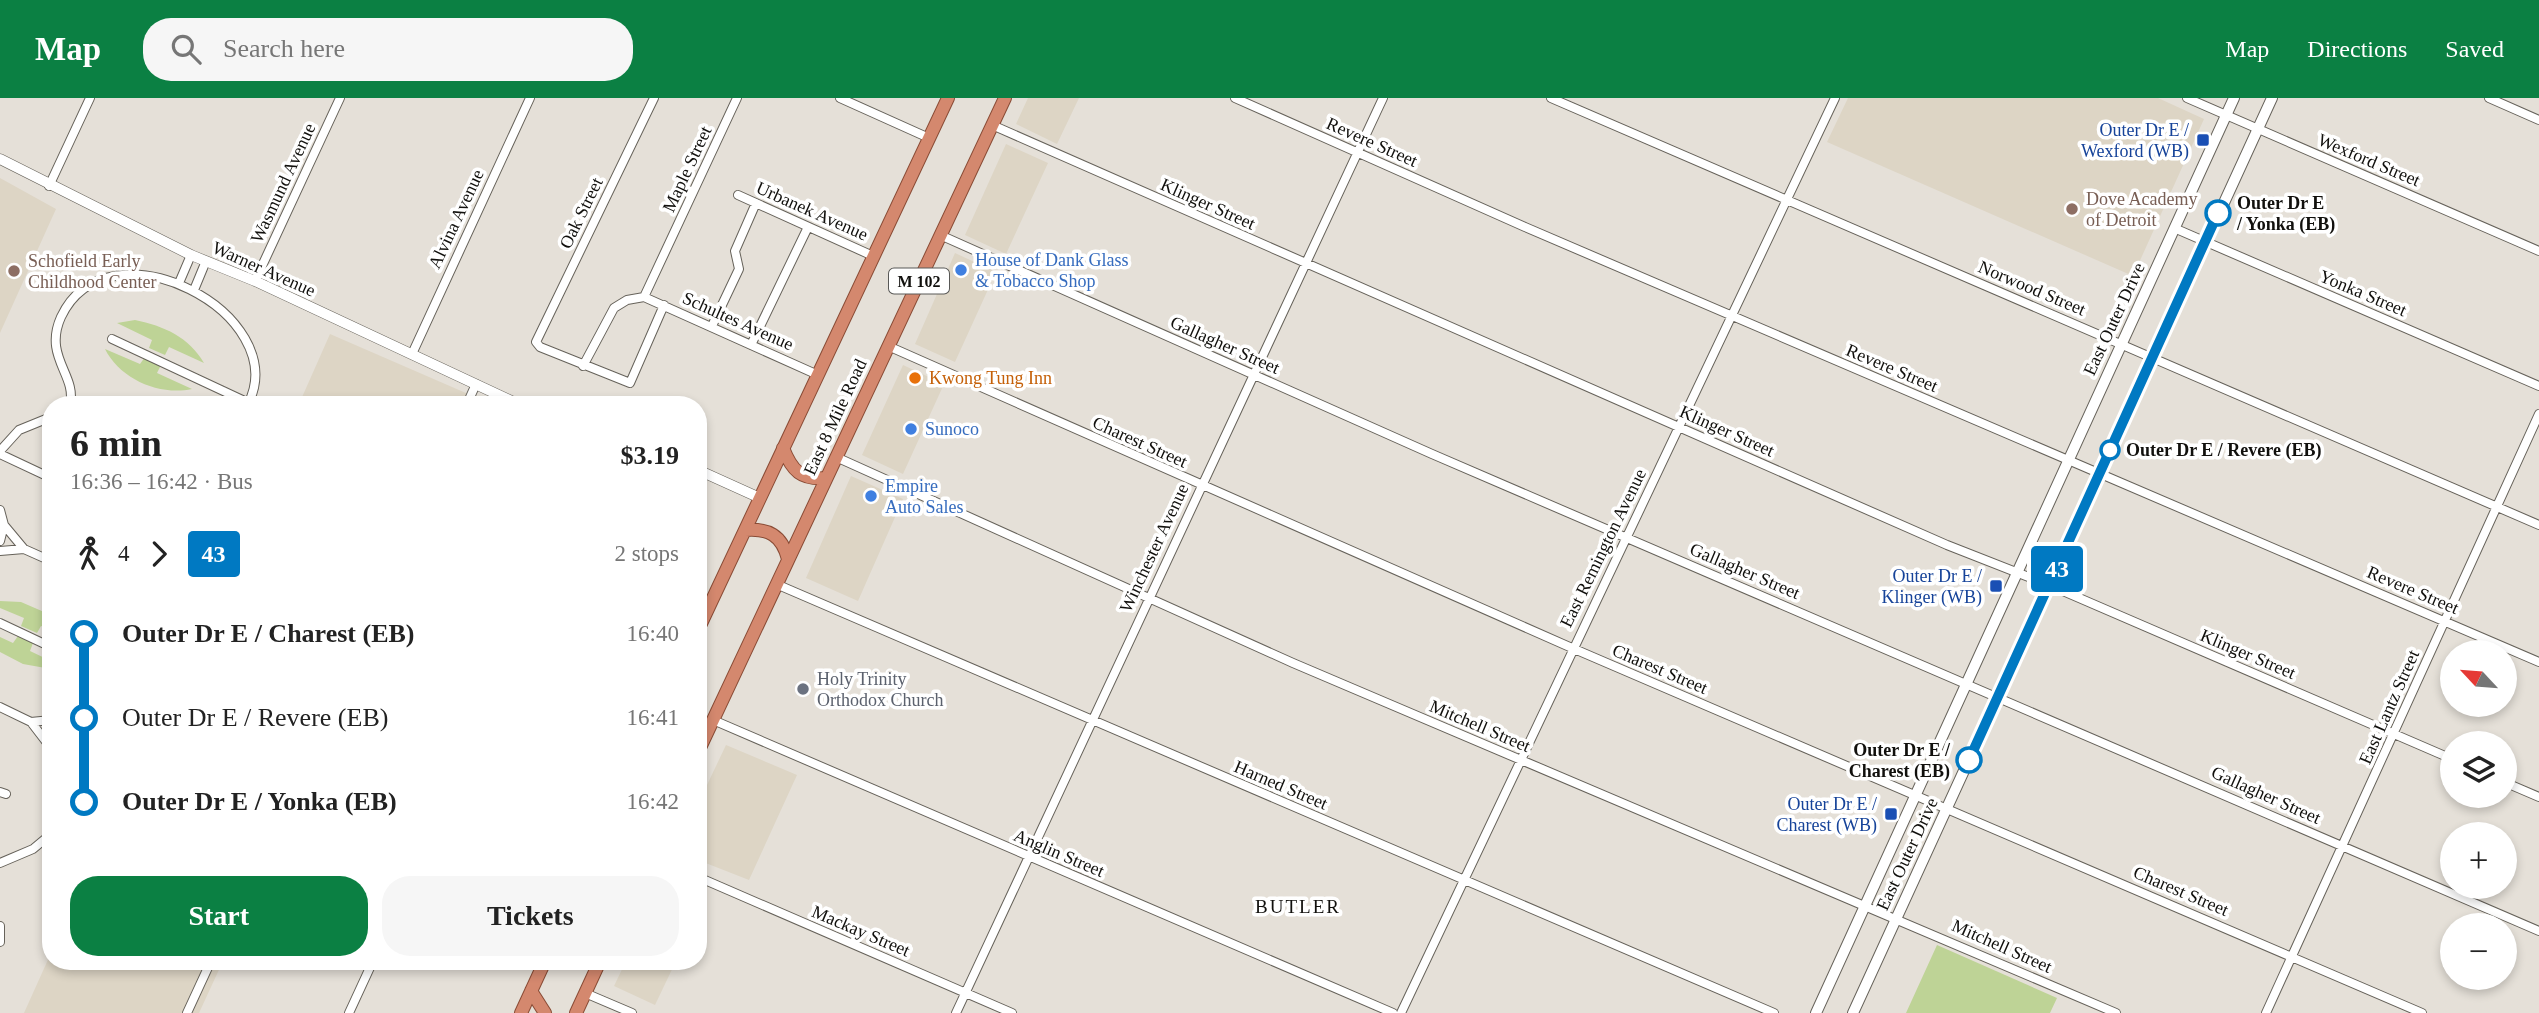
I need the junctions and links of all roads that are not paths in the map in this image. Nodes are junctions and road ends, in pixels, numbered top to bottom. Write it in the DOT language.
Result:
graph roads {
  1 [pos="90,98"];
  2 [pos="340,98"];
  3 [pos="530,98"];
  4 [pos="654,98"];
  5 [pos="737,98"];
  6 [pos="840,98"];
  7 [pos="948,98"];
  8 [pos="1005,98"];
  9 [pos="1235,98"];
  10 [pos="1383,98"];
  11 [pos="1551,98"];
  12 [pos="1835,98"];
  13 [pos="2187,98"];
  14 [pos="2234,98"];
  15 [pos="2272,98"];
  16 [pos="2489,98"];
  17 [pos="2227,115"];
  18 [pos="2539,120"];
  19 [pos="992,125"];
  20 [pos="2257,129"];
  21 [pos="929,138"];
  22 [pos="1357,153"];
  23 [pos="0,159"];
  24 [pos="48,186"];
  25 [pos="738,195"];
  26 [pos="1786,200"];
  27 [pos="756,203"];
  28 [pos="808,227"];
  29 [pos="2174,228"];
  30 [pos="940,235"];
  31 [pos="2205,242"];
  32 [pos="2539,251"];
  33 [pos="191,255"];
  34 [pos="873,256"];
  35 [pos="206,261"];
  36 [pos="1305,264"];
  37 [pos="255,281"];
  38 [pos="178,283"];
  39 [pos="194,290"];
  40 [pos="644,297"];
  41 [pos="664,305"];
  42 [pos="1730,316"];
  43 [pos="712,326"];
  44 [pos="112,338"];
  45 [pos="2122,344"];
  46 [pos="751,345"];
  47 [pos="888,346"];
  48 [pos="412,354"];
  49 [pos="2152,357"];
  50 [pos="583,366"];
  51 [pos="818,375"];
  52 [pos="1253,375"];
  53 [pos="476,384"];
  54 [pos="2539,386"];
  55 [pos="71,396"];
  56 [pos="232,396"];
  57 [pos="251,396"];
  58 [pos="471,396"];
  59 [pos="501,396"];
  60 [pos="2539,414"];
  61 [pos="42,421"];
  62 [pos="1678,426"];
  63 [pos="783,449"];
  64 [pos="0,452"];
  65 [pos="836,457"];
  66 [pos="2068,460"];
  67 [pos="2100,472"];
  68 [pos="42,473"];
  69 [pos="707,474"];
  70 [pos="826,478"];
  71 [pos="1200,486"];
  72 [pos="760,498"];
  73 [pos="2497,507"];
  74 [pos="0,510"];
  75 [pos="4,525"];
  76 [pos="2539,525"];
  77 [pos="744,530"];
  78 [pos="1626,538"];
  79 [pos="0,541"];
  80 [pos="24,549"];
  81 [pos="0,551"];
  82 [pos="42,557"];
  83 [pos="788,559"];
  84 [pos="2017,574"];
  85 [pos="776,584"];
  86 [pos="2049,585"];
  87 [pos="1148,598"];
  88 [pos="707,610"];
  89 [pos="2445,621"];
  90 [pos="0,623"];
  91 [pos="42,643"];
  92 [pos="1572,648"];
  93 [pos="2539,662"];
  94 [pos="1967,684"];
  95 [pos="1998,696"];
  96 [pos="0,707"];
  97 [pos="713,720"];
  98 [pos="1091,720"];
  99 [pos="42,721"];
  100 [pos="31,722"];
  101 [pos="707,733"];
  102 [pos="2394,734"];
  103 [pos="42,736"];
  104 [pos="2440,754"];
  105 [pos="1519,760"];
  106 [pos="2517,788"];
  107 [pos="1915,795"];
  108 [pos="2539,797"];
  109 [pos="1947,807"];
  110 [pos="42,842"];
  111 [pos="2343,846"];
  112 [pos="1028,857"];
  113 [pos="0,863"];
  114 [pos="1463,880"];
  115 [pos="707,881"];
  116 [pos="1864,908"];
  117 [pos="1896,918"];
  118 [pos="0,926"];
  119 [pos="2539,931"];
  120 [pos="0,942"];
  121 [pos="2292,956"];
  122 [pos="207,970"];
  123 [pos="369,970"];
  124 [pos="541,970"];
  125 [pos="596,970"];
  126 [pos="531,991"];
  127 [pos="585,993"];
  128 [pos="965,993"];
  129 [pos="187,1013"];
  130 [pos="348,1013"];
  131 [pos="521,1013"];
  132 [pos="545,1013"];
  133 [pos="576,1013"];
  134 [pos="632,1013"];
  135 [pos="956,1013"];
  136 [pos="1012,1013"];
  137 [pos="1393,1013"];
  138 [pos="1401,1013"];
  139 [pos="1774,1013"];
  140 [pos="1816,1013"];
  141 [pos="1853,1013"];
  142 [pos="2116,1013"];
  143 [pos="2266,1013"];
  144 [pos="2422,1013"];
  1 -- 24 [label="street"];
  2 -- 37 [label="street, Wasmund Avenue"];
  3 -- 48 [label="street, Alvina Avenue"];
  4 -- 50 [label="street, Oak Street"];
  5 -- 40 [label="street, Maple Street"];
  6 -- 21 [label="street"];
  7 -- 21 [label="highway, East 8 Mile Road / M 102"];
  8 -- 19 [label="highway, East 8 Mile Road / M 102"];
  9 -- 22 [label="street, Revere Street"];
  10 -- 22 [label="street, Winchester Avenue"];
  11 -- 26 [label="street, Norwood Street"];
  12 -- 26 [label="street, East Remington Avenue"];
  13 -- 17 [label="street, Wexford Street"];
  14 -- 17 [label="main road, East Outer Drive"];
  15 -- 20 [label="main road, East Outer Drive"];
  16 -- 18 [label="street"];
  17 -- 20 [label="street, Wexford Street"];
  17 -- 29 [label="main road, East Outer Drive"];
  19 -- 30 [label="highway, East 8 Mile Road / M 102"];
  19 -- 36 [label="street, Klinger Street"];
  20 -- 31 [label="main road, East Outer Drive"];
  20 -- 32 [label="street, Wexford Street"];
  21 -- 34 [label="highway, East 8 Mile Road / M 102"];
  22 -- 36 [label="street, Winchester Avenue"];
  22 -- 42 [label="street, Revere Street"];
  23 -- 24 [label="street, Warner Avenue"];
  24 -- 33 [label="street, Warner Avenue"];
  25 -- 27 [label="street, Urbanek Avenue"];
  26 -- 42 [label="street, East Remington Avenue"];
  26 -- 45 [label="street, Norwood Street"];
  27 -- 28 [label="street, Urbanek Avenue"];
  27 -- 43 [label="street"];
  28 -- 34 [label="street, Urbanek Avenue"];
  28 -- 46 [label="street"];
  29 -- 31 [label="street, Yonka Street"];
  29 -- 45 [label="main road, East Outer Drive"];
  30 -- 47 [label="highway, East 8 Mile Road / M 102"];
  30 -- 52 [label="street, Gallagher Street"];
  31 -- 49 [label="main road, East Outer Drive"];
  31 -- 54 [label="street, Yonka Street"];
  33 -- 35 [label="street, Warner Avenue"];
  33 -- 38 [label="street"];
  34 -- 51 [label="highway, East 8 Mile Road / M 102"];
  35 -- 37 [label="street, Warner Avenue"];
  35 -- 39 [label="street"];
  36 -- 52 [label="street, Winchester Avenue"];
  36 -- 62 [label="street, Klinger Street"];
  37 -- 48 [label="street, Warner Avenue"];
  38 -- 39 [label="street"];
  38 -- 55 [label="street"];
  39 -- 57 [label="street"];
  40 -- 41 [label="street, Schultes Avenue"];
  40 -- 50 [label="street"];
  41 -- 43 [label="street, Schultes Avenue"];
  41 -- 50 [label="street"];
  42 -- 62 [label="street, East Remington Avenue"];
  42 -- 66 [label="street, Revere Street"];
  43 -- 46 [label="street, Schultes Avenue"];
  44 -- 56 [label="street"];
  45 -- 49 [label="street, Norwood Street"];
  45 -- 66 [label="main road, East Outer Drive"];
  46 -- 51 [label="street, Schultes Avenue"];
  47 -- 65 [label="highway, East 8 Mile Road / M 102"];
  47 -- 71 [label="street, Charest Street"];
  48 -- 53 [label="street, Warner Avenue"];
  49 -- 67 [label="main road, East Outer Drive"];
  49 -- 73 [label="street, Norwood Street"];
  51 -- 63 [label="highway, East 8 Mile Road / M 102"];
  52 -- 71 [label="street, Winchester Avenue"];
  52 -- 78 [label="street, Gallagher Street"];
  53 -- 58 [label="street"];
  53 -- 59 [label="street, Warner Avenue"];
  60 -- 73 [label="street, East Lantz Street"];
  61 -- 64 [label="street"];
  62 -- 78 [label="street, East Remington Avenue"];
  62 -- 84 [label="street, Klinger Street"];
  63 -- 70 [label="highway"];
  63 -- 72 [label="highway, East 8 Mile Road / M 102"];
  64 -- 68 [label="street"];
  65 -- 70 [label="highway, East 8 Mile Road / M 102"];
  65 -- 87 [label="street, Mitchell Street"];
  66 -- 67 [label="street, Revere Street"];
  66 -- 84 [label="main road, East Outer Drive"];
  67 -- 86 [label="main road, East Outer Drive"];
  67 -- 89 [label="street, Revere Street"];
  69 -- 72 [label="street"];
  70 -- 83 [label="highway, East 8 Mile Road / M 102"];
  71 -- 87 [label="street, Winchester Avenue"];
  71 -- 92 [label="street, Charest Street"];
  72 -- 77 [label="highway, East 8 Mile Road / M 102"];
  73 -- 76 [label="street, Norwood Street"];
  73 -- 89 [label="street, East Lantz Street"];
  74 -- 75 [label="street"];
  75 -- 79 [label="street"];
  75 -- 80 [label="street"];
  77 -- 83 [label="highway"];
  77 -- 88 [label="highway, East 8 Mile Road / M 102"];
  78 -- 92 [label="street, East Remington Avenue"];
  78 -- 94 [label="street, Gallagher Street"];
  80 -- 81 [label="street"];
  80 -- 82 [label="street"];
  83 -- 85 [label="highway, East 8 Mile Road / M 102"];
  84 -- 86 [label="street, Klinger Street"];
  84 -- 94 [label="main road, East Outer Drive"];
  85 -- 97 [label="highway, East 8 Mile Road / M 102"];
  85 -- 98 [label="street, Harned Street"];
  86 -- 95 [label="main road, East Outer Drive"];
  86 -- 102 [label="street, Klinger Street"];
  87 -- 98 [label="street, Winchester Avenue"];
  87 -- 105 [label="street, Mitchell Street"];
  89 -- 93 [label="street, Revere Street"];
  89 -- 102 [label="street, East Lantz Street"];
  90 -- 91 [label="street"];
  92 -- 105 [label="street, East Remington Avenue"];
  92 -- 107 [label="street, Charest Street"];
  94 -- 95 [label="street, Gallagher Street"];
  94 -- 107 [label="main road, East Outer Drive"];
  95 -- 109 [label="main road, East Outer Drive"];
  95 -- 111 [label="street, Gallagher Street"];
  96 -- 100 [label="street"];
  97 -- 101 [label="highway, East 8 Mile Road / M 102"];
  97 -- 112 [label="street, Anglin Street"];
  98 -- 112 [label="street, Winchester Avenue"];
  98 -- 114 [label="street, Harned Street"];
  99 -- 100 [label="street"];
  100 -- 103 [label="street"];
  102 -- 104 [label="street, Klinger Street"];
  102 -- 111 [label="street, East Lantz Street"];
  105 -- 114 [label="street, East Remington Avenue"];
  105 -- 116 [label="street, Mitchell Street"];
  106 -- 108 [label="street"];
  107 -- 109 [label="street, Charest Street"];
  107 -- 116 [label="main road, East Outer Drive"];
  109 -- 117 [label="main road, East Outer Drive"];
  109 -- 121 [label="street, Charest Street"];
  110 -- 113 [label="street"];
  111 -- 119 [label="street, Gallagher Street"];
  111 -- 121 [label="street, East Lantz Street"];
  112 -- 128 [label="street, Winchester Avenue"];
  112 -- 137 [label="street, Anglin Street"];
  114 -- 138 [label="street, East Remington Avenue"];
  114 -- 139 [label="street, Harned Street"];
  115 -- 128 [label="street, Mackay Street"];
  116 -- 117 [label="street, Mitchell Street"];
  116 -- 140 [label="main road, East Outer Drive"];
  117 -- 141 [label="main road, East Outer Drive"];
  117 -- 142 [label="street, Mitchell Street"];
  118 -- 120 [label="street"];
  121 -- 143 [label="street, East Lantz Street"];
  121 -- 144 [label="street, Charest Street"];
  122 -- 129 [label="street"];
  123 -- 130 [label="street"];
  124 -- 126 [label="highway"];
  125 -- 127 [label="highway"];
  126 -- 131 [label="highway"];
  126 -- 132 [label="highway"];
  127 -- 133 [label="highway"];
  127 -- 134 [label="street"];
  128 -- 135 [label="street, Winchester Avenue"];
  128 -- 136 [label="street, Mackay Street"];
}
